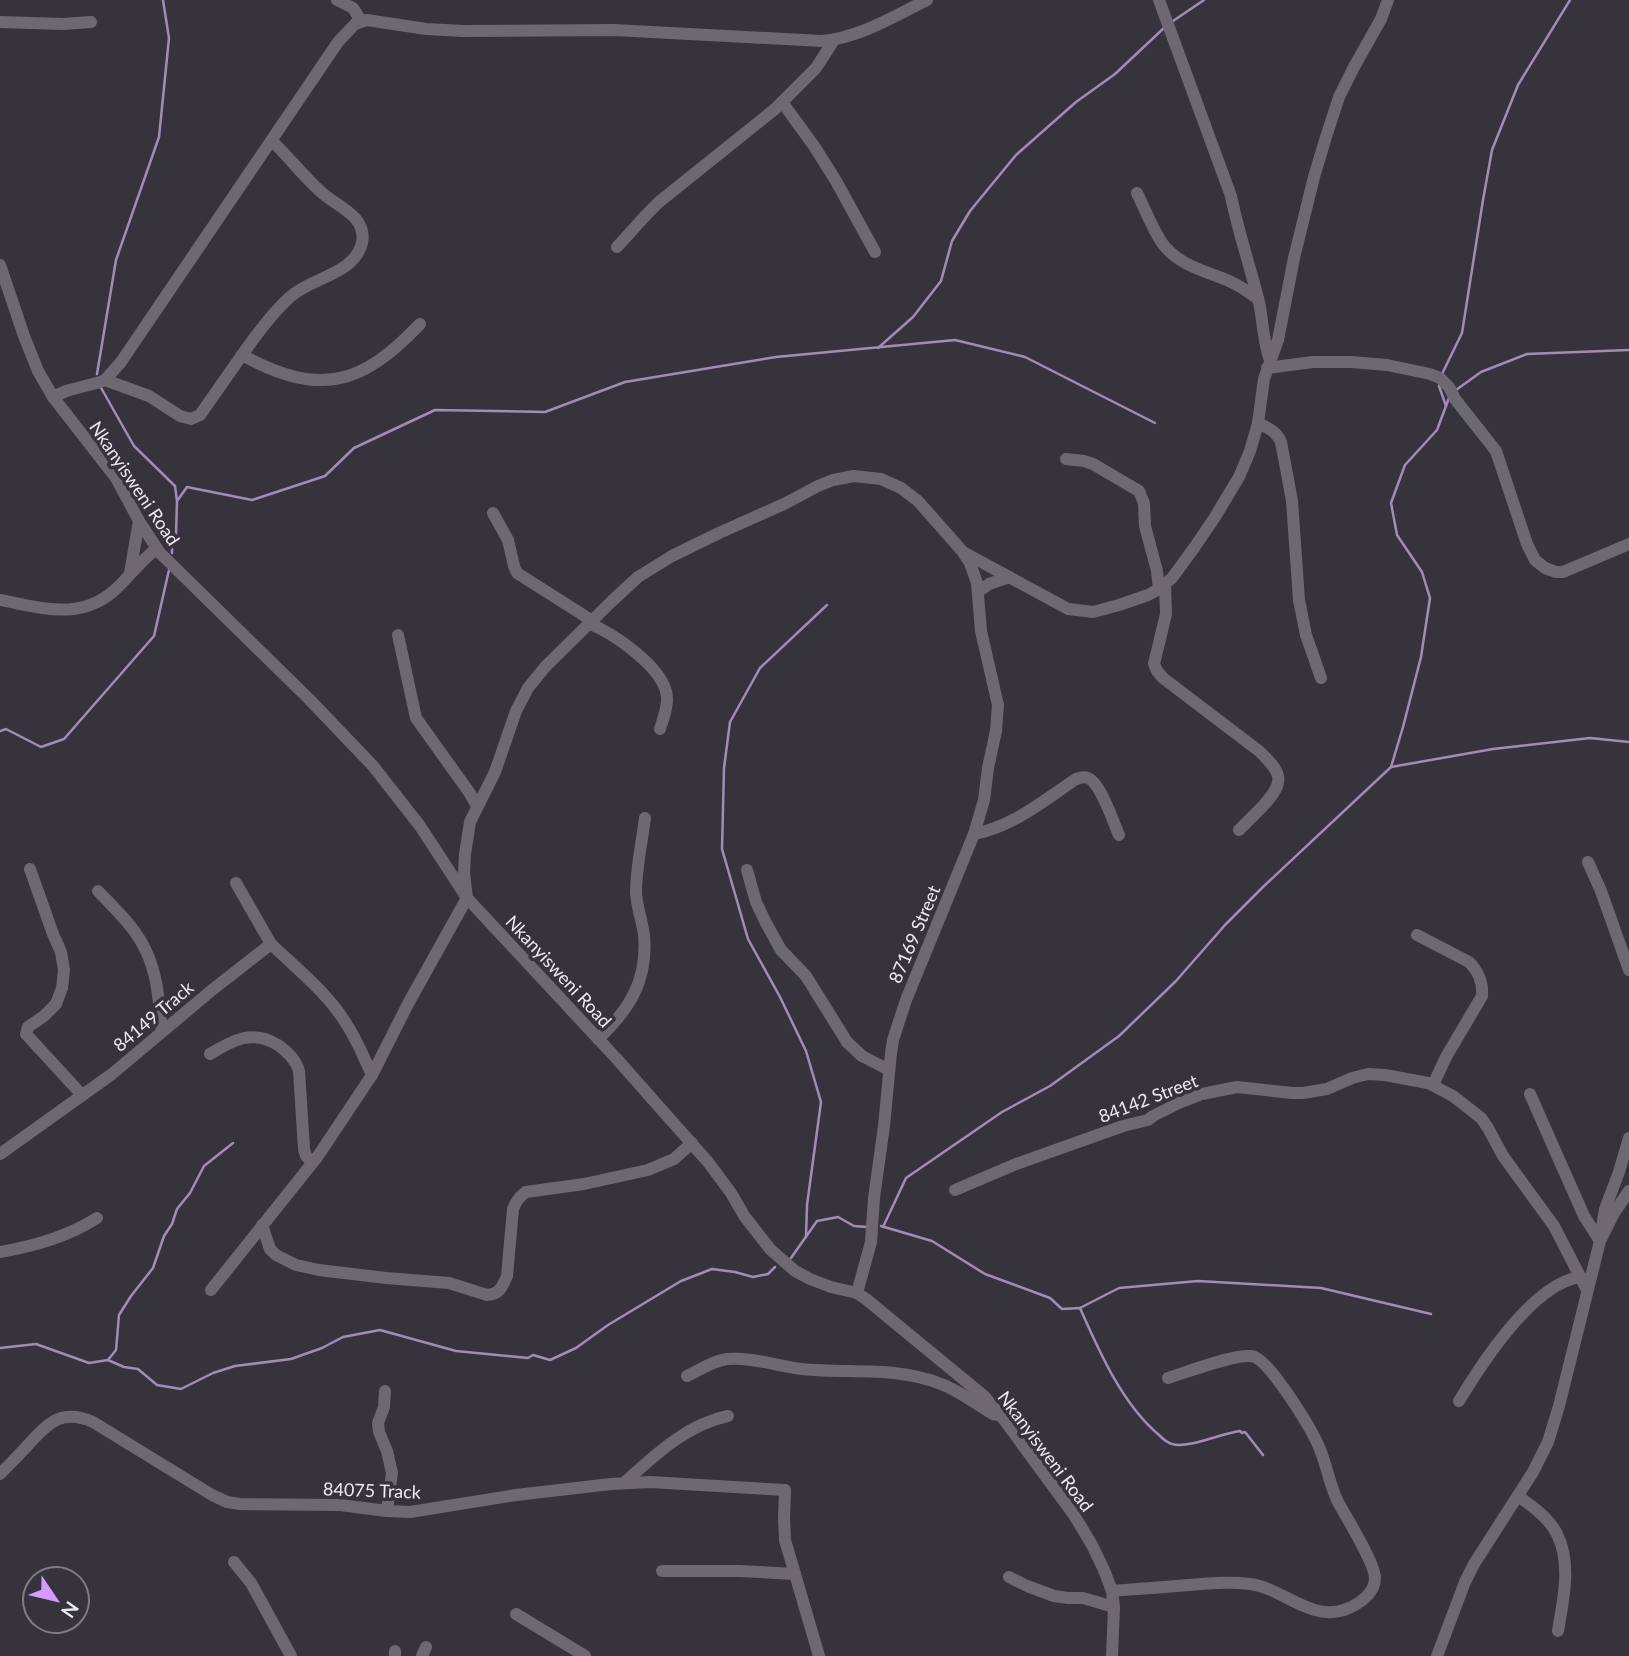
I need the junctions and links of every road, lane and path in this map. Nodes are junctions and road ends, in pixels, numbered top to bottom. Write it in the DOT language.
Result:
graph roads {
  1 [pos="337,0"];
  2 [pos="927,0"];
  3 [pos="1159,0"];
  4 [pos="1388,0"];
  5 [pos="361,21"];
  6 [pos="0,22"];
  7 [pos="91,22"];
  8 [pos="834,40"];
  9 [pos="782,102"];
  10 [pos="272,141"];
  11 [pos="1137,193"];
  12 [pos="617,247"];
  13 [pos="875,252"];
  14 [pos="0,265"];
  15 [pos="1258,299"];
  16 [pos="420,324"];
  17 [pos="242,355"];
  18 [pos="1269,364"];
  19 [pos="105,380"];
  20 [pos="53,397"];
  21 [pos="1258,423"];
  22 [pos="1066,458"];
  23 [pos="493,513"];
  24 [pos="139,521"];
  25 [pos="1629,544"];
  26 [pos="156,549"];
  27 [pos="963,552"];
  28 [pos="130,574"];
  29 [pos="1009,577"];
  30 [pos="1162,586"];
  31 [pos="978,592"];
  32 [pos="0,600"];
  33 [pos="590,622"];
  34 [pos="398,635"];
  35 [pos="1321,678"];
  36 [pos="660,730"];
  37 [pos="477,806"];
  38 [pos="645,818"];
  39 [pos="1239,830"];
  40 [pos="974,834"];
  41 [pos="1119,835"];
  42 [pos="1588,862"];
  43 [pos="30,869"];
  44 [pos="747,870"];
  45 [pos="236,883"];
  46 [pos="99,891"];
  47 [pos="467,898"];
  48 [pos="1417,935"];
  49 [pos="271,944"];
  50 [pos="1629,970"];
  51 [pos="162,1031"];
  52 [pos="598,1039"];
  53 [pos="210,1054"];
  54 [pos="889,1070"];
  55 [pos="372,1075"];
  56 [pos="1433,1085"];
  57 [pos="1530,1094"];
  58 [pos="82,1095"];
  59 [pos="1629,1138"];
  60 [pos="692,1143"];
  61 [pos="0,1154"];
  62 [pos="313,1162"];
  63 [pos="955,1190"];
  64 [pos="1629,1191"];
  65 [pos="97,1218"];
  66 [pos="262,1225"];
  67 [pos="1601,1238"];
  68 [pos="0,1252"];
  69 [pos="1580,1277"];
  70 [pos="211,1290"];
  71 [pos="1587,1290"];
  72 [pos="857,1293"];
  73 [pos="687,1376"];
  74 [pos="1168,1378"];
  75 [pos="385,1391"];
  76 [pos="1459,1402"];
  77 [pos="1001,1415"];
  78 [pos="728,1416"];
  79 [pos="0,1474"];
  80 [pos="624,1483"];
  81 [pos="1518,1496"];
  82 [pos="387,1511"];
  83 [pos="234,1562"];
  84 [pos="662,1571"];
  85 [pos="795,1574"];
  86 [pos="1009,1577"];
  87 [pos="1112,1591"];
  88 [pos="1114,1607"];
  89 [pos="516,1614"];
  90 [pos="1558,1631"];
  91 [pos="291,1656"];
  92 [pos="586,1656"];
  93 [pos="819,1656"];
  94 [pos="1112,1656"];
  95 [pos="1437,1656"];
  1 -- 5 [label="street"];
  2 -- 8 [label="street"];
  3 -- 15 [label="street"];
  4 -- 18 [label="street"];
  5 -- 8 [label="street"];
  5 -- 10 [label="street"];
  6 -- 7 [label="street"];
  8 -- 9 [label="street"];
  9 -- 12 [label="street"];
  9 -- 13 [label="street"];
  10 -- 17 [label="street"];
  10 -- 19 [label="street"];
  11 -- 15 [label="street"];
  14 -- 20 [label="street, Nkanyisweni Road"];
  15 -- 18 [label="street"];
  16 -- 17 [label="street"];
  17 -- 19 [label="street"];
  18 -- 21 [label="street"];
  18 -- 25 [label="street"];
  19 -- 20 [label="street"];
  20 -- 24 [label="street, Nkanyisweni Road"];
  21 -- 30 [label="street"];
  21 -- 35 [label="street"];
  22 -- 30 [label="street"];
  23 -- 33 [label="street"];
  24 -- 26 [label="street, Nkanyisweni Road"];
  24 -- 28 [label="street"];
  26 -- 28 [label="street"];
  26 -- 47 [label="street, Nkanyisweni Road"];
  27 -- 29 [label="street"];
  27 -- 31 [label="street, 87169 Street"];
  27 -- 33 [label="street"];
  28 -- 32 [label="street"];
  29 -- 30 [label="street"];
  29 -- 31 [label="street"];
  30 -- 39 [label="street"];
  31 -- 40 [label="street, 87169 Street"];
  33 -- 36 [label="street"];
  33 -- 37 [label="street"];
  34 -- 37 [label="street"];
  37 -- 47 [label="street"];
  38 -- 52 [label="street"];
  40 -- 41 [label="street"];
  40 -- 54 [label="street, 87169 Street"];
  42 -- 50 [label="street"];
  43 -- 58 [label="street"];
  44 -- 54 [label="street"];
  45 -- 49 [label="street"];
  46 -- 51 [label="street"];
  47 -- 52 [label="street, Nkanyisweni Road"];
  47 -- 55 [label="street"];
  48 -- 56 [label="street"];
  49 -- 51 [label="street, 84149 Track"];
  49 -- 55 [label="street"];
  51 -- 58 [label="street, 84149 Track"];
  52 -- 60 [label="street, Nkanyisweni Road"];
  53 -- 62 [label="street"];
  54 -- 72 [label="street, 87169 Street"];
  55 -- 62 [label="street"];
  56 -- 63 [label="street, 84142 Street"];
  56 -- 69 [label="street, 84142 Street"];
  57 -- 67 [label="street"];
  58 -- 61 [label="street, 84149 Track"];
  59 -- 67 [label="street"];
  60 -- 66 [label="street"];
  60 -- 72 [label="street, Nkanyisweni Road"];
  62 -- 66 [label="street"];
  64 -- 67 [label="street"];
  65 -- 68 [label="street"];
  66 -- 70 [label="street"];
  67 -- 71 [label="street"];
  69 -- 71 [label="street, 84142 Street"];
  69 -- 76 [label="street"];
  71 -- 81 [label="street"];
  72 -- 77 [label="street, Nkanyisweni Road"];
  73 -- 77 [label="street"];
  74 -- 87 [label="street"];
  75 -- 82 [label="street"];
  77 -- 87 [label="street, Nkanyisweni Road"];
  78 -- 80 [label="street"];
  79 -- 82 [label="street, 84075 Track"];
  80 -- 82 [label="street, 84075 Track"];
  80 -- 85 [label="street, 84075 Track"];
  81 -- 90 [label="street"];
  81 -- 95 [label="street"];
  83 -- 91 [label="street"];
  84 -- 85 [label="street"];
  85 -- 93 [label="street"];
  86 -- 88 [label="street"];
  87 -- 88 [label="street, Nkanyisweni Road"];
  88 -- 94 [label="street, Nkanyisweni Road"];
  89 -- 92 [label="street"];
}
